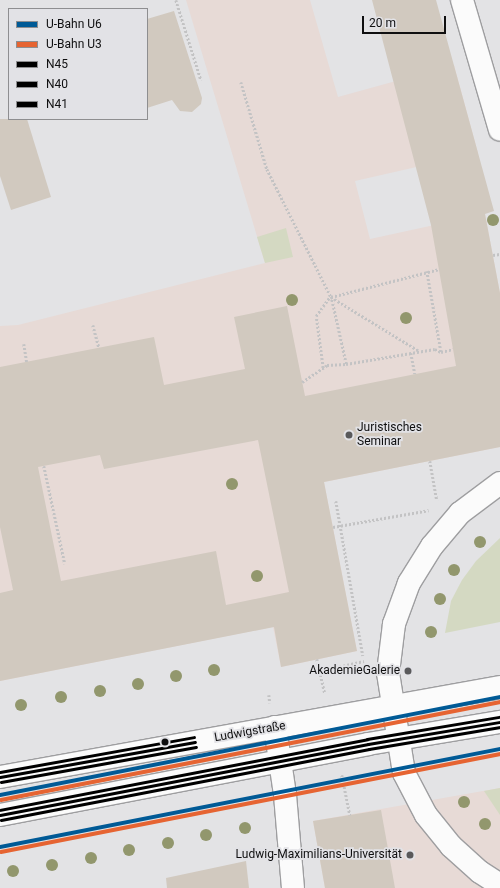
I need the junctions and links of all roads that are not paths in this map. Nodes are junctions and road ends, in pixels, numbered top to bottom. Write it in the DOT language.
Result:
graph roads {
  1 [pos="462,0"];
  2 [pos="500,130"];
  3 [pos="500,483"];
  4 [pos="500,687"];
  5 [pos="392,706"];
  6 [pos="500,722"];
  7 [pos="275,727"];
  8 [pos="398,739"];
  9 [pos="281,761"];
  10 [pos="0,777"];
  11 [pos="0,815"];
  12 [pos="500,885"];
  13 [pos="293,888"];
  1 -- 2 [label="main road"];
  3 -- 5 [label="main road"];
  4 -- 5 [label="main road, Ludwigstraße"];
  5 -- 7 [label="main road, Ludwigstraße"];
  5 -- 8 [label="main road"];
  6 -- 8 [label="main road"];
  7 -- 9 [label="main road"];
  7 -- 10 [label="main road, Ludwigstraße"];
  8 -- 9 [label="main road"];
  8 -- 12 [label="main road"];
  9 -- 11 [label="main road"];
  9 -- 13 [label="main road"];
}
